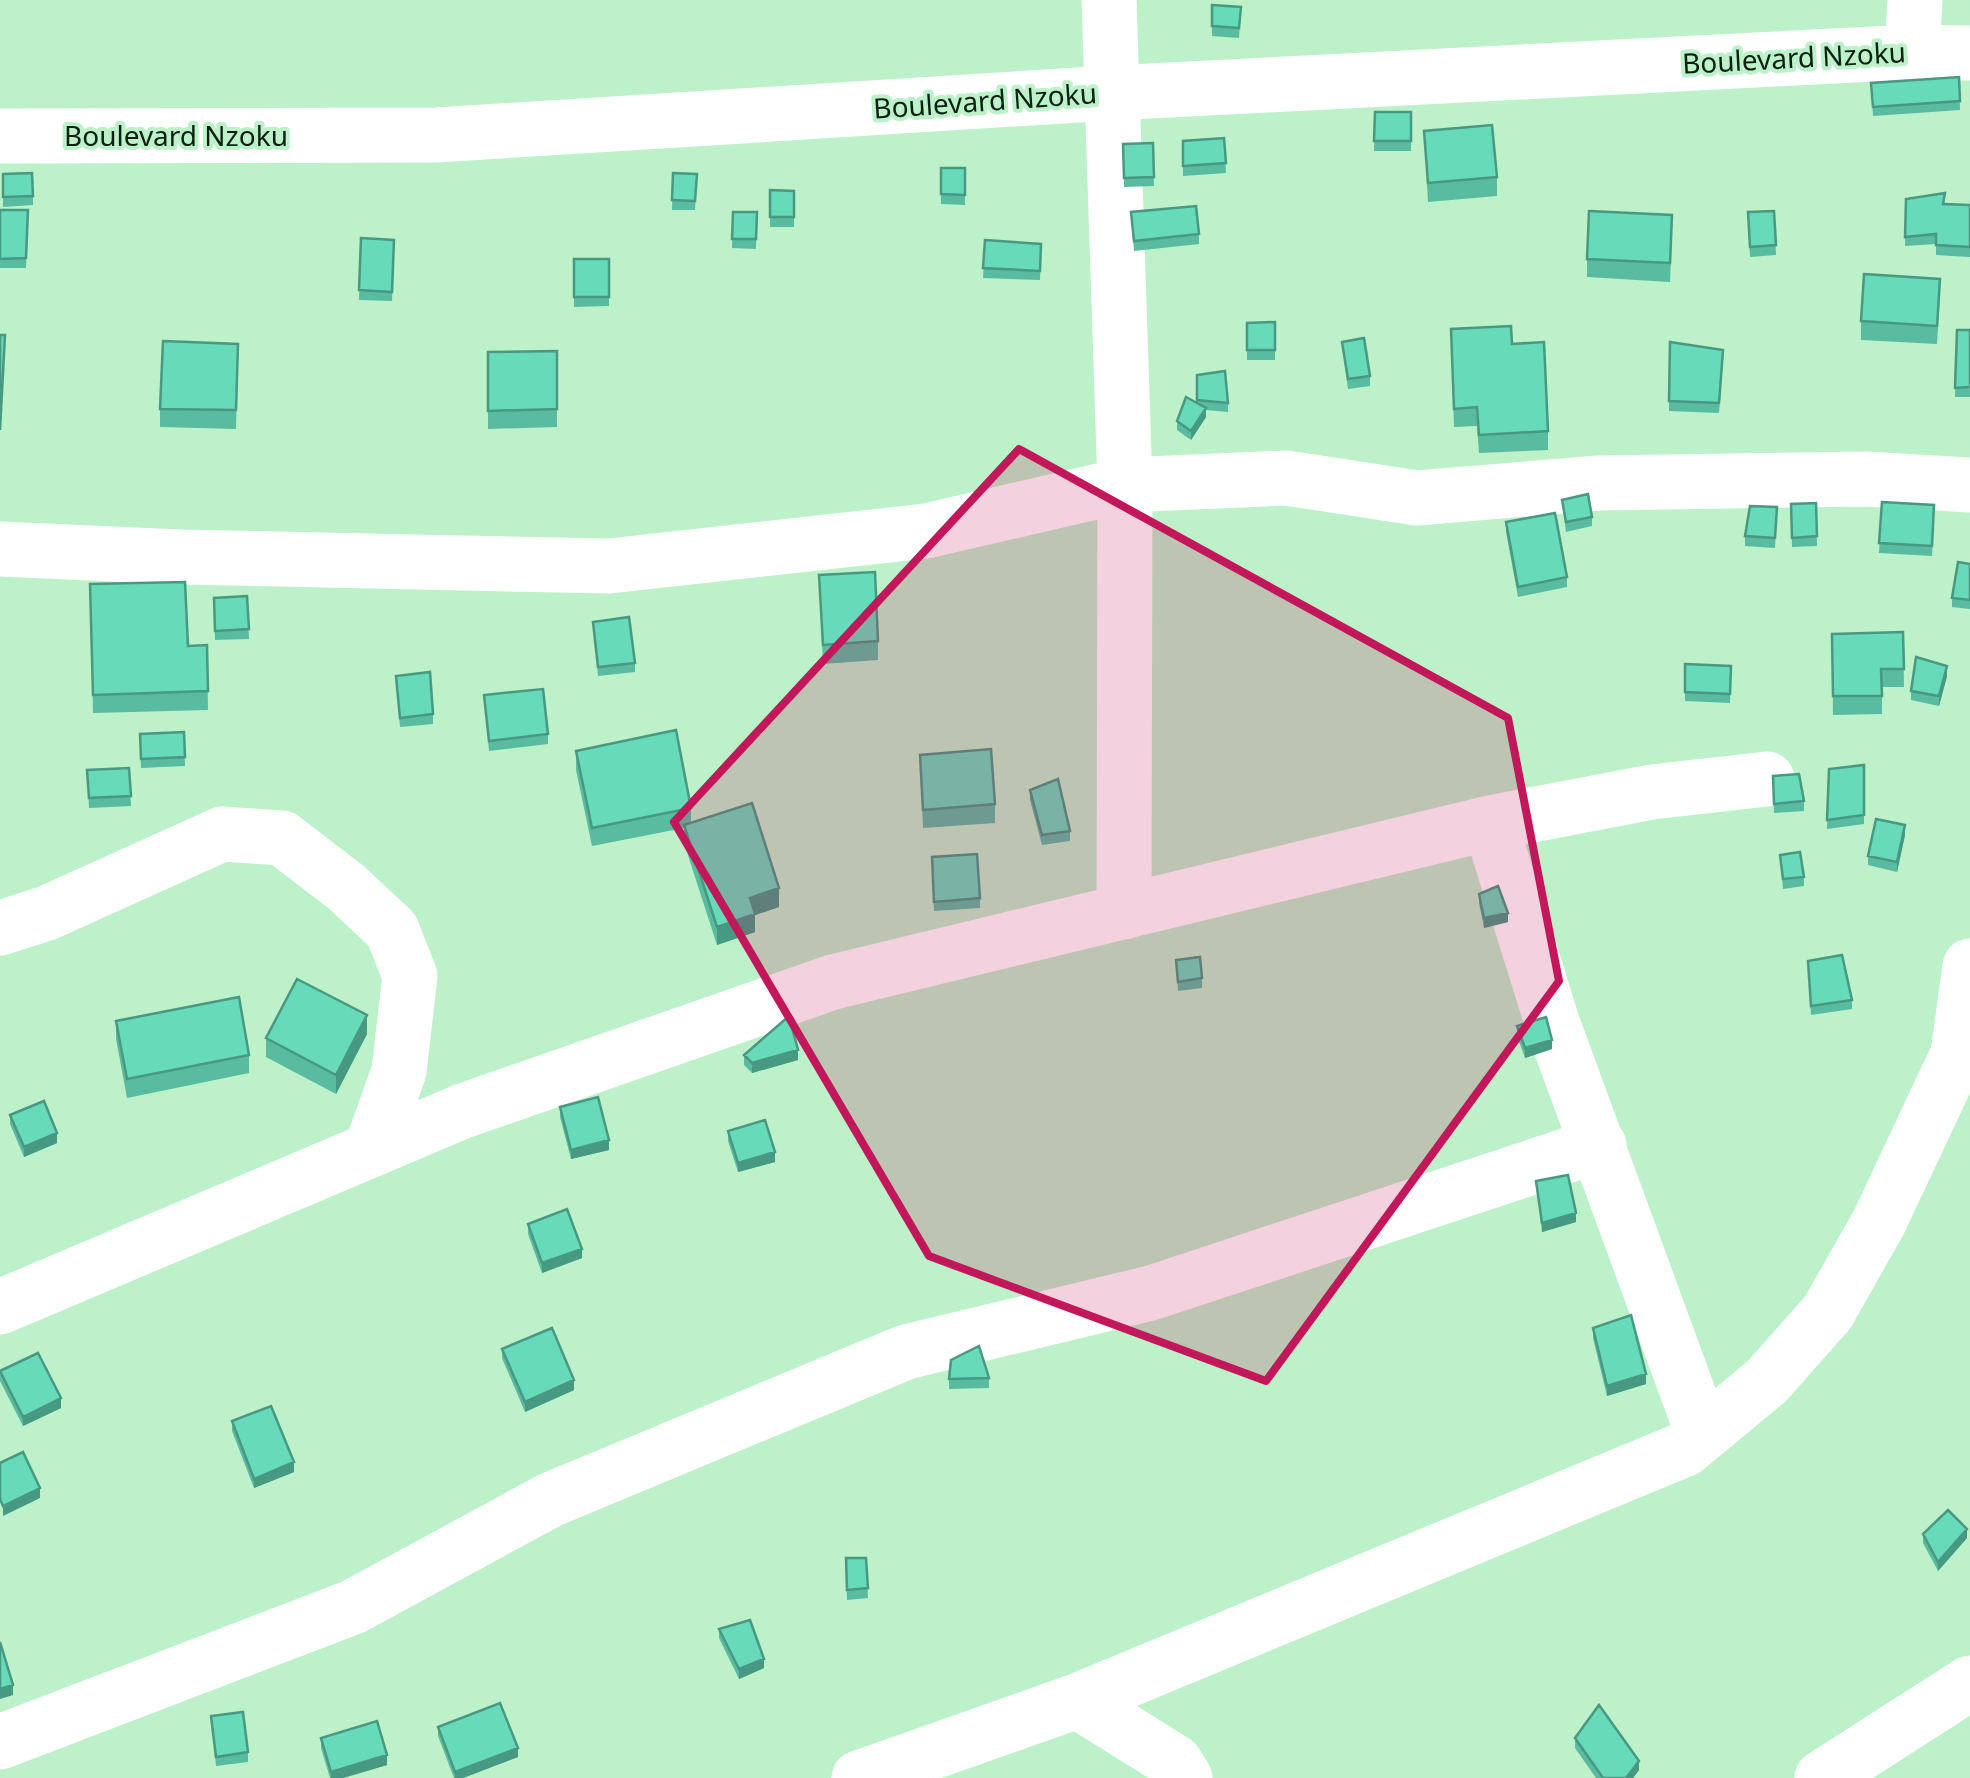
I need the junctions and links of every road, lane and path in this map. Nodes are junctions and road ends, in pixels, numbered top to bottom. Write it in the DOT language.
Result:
graph roads {
  1 [pos="1109,0"];
  2 [pos="1914,26"];
  3 [pos="1970,54"];
  4 [pos="1110,93"];
  5 [pos="0,136"];
  6 [pos="1125,485"];
  7 [pos="1970,485"];
  8 [pos="0,549"];
  9 [pos="1767,779"];
  10 [pos="1490,823"];
  11 [pos="1124,912"];
  12 [pos="0,928"];
  13 [pos="1970,966"];
  14 [pos="1599,1145"];
  15 [pos="371,1150"];
  16 [pos="0,1307"];
  17 [pos="1703,1434"];
  18 [pos="1970,1683"];
  19 [pos="1077,1702"];
  20 [pos="0,1742"];
  21 [pos="859,1778"];
  22 [pos="1185,1778"];
  23 [pos="1822,1778"];
  1 -- 4 [label="street"];
  2 -- 3 [label="street, Boulevard Nzoku"];
  2 -- 4 [label="street, Boulevard Nzoku"];
  4 -- 5 [label="street, Boulevard Nzoku"];
  4 -- 6 [label="street"];
  6 -- 7 [label="street"];
  6 -- 8 [label="street"];
  6 -- 11 [label="street"];
  9 -- 10 [label="street"];
  10 -- 11 [label="street"];
  10 -- 14 [label="street"];
  11 -- 15 [label="street"];
  12 -- 15 [label="street"];
  13 -- 17 [label="street"];
  14 -- 17 [label="street"];
  14 -- 20 [label="street"];
  15 -- 16 [label="street"];
  17 -- 19 [label="street"];
  18 -- 23 [label="street"];
  19 -- 21 [label="street"];
  19 -- 22 [label="street"];
}
